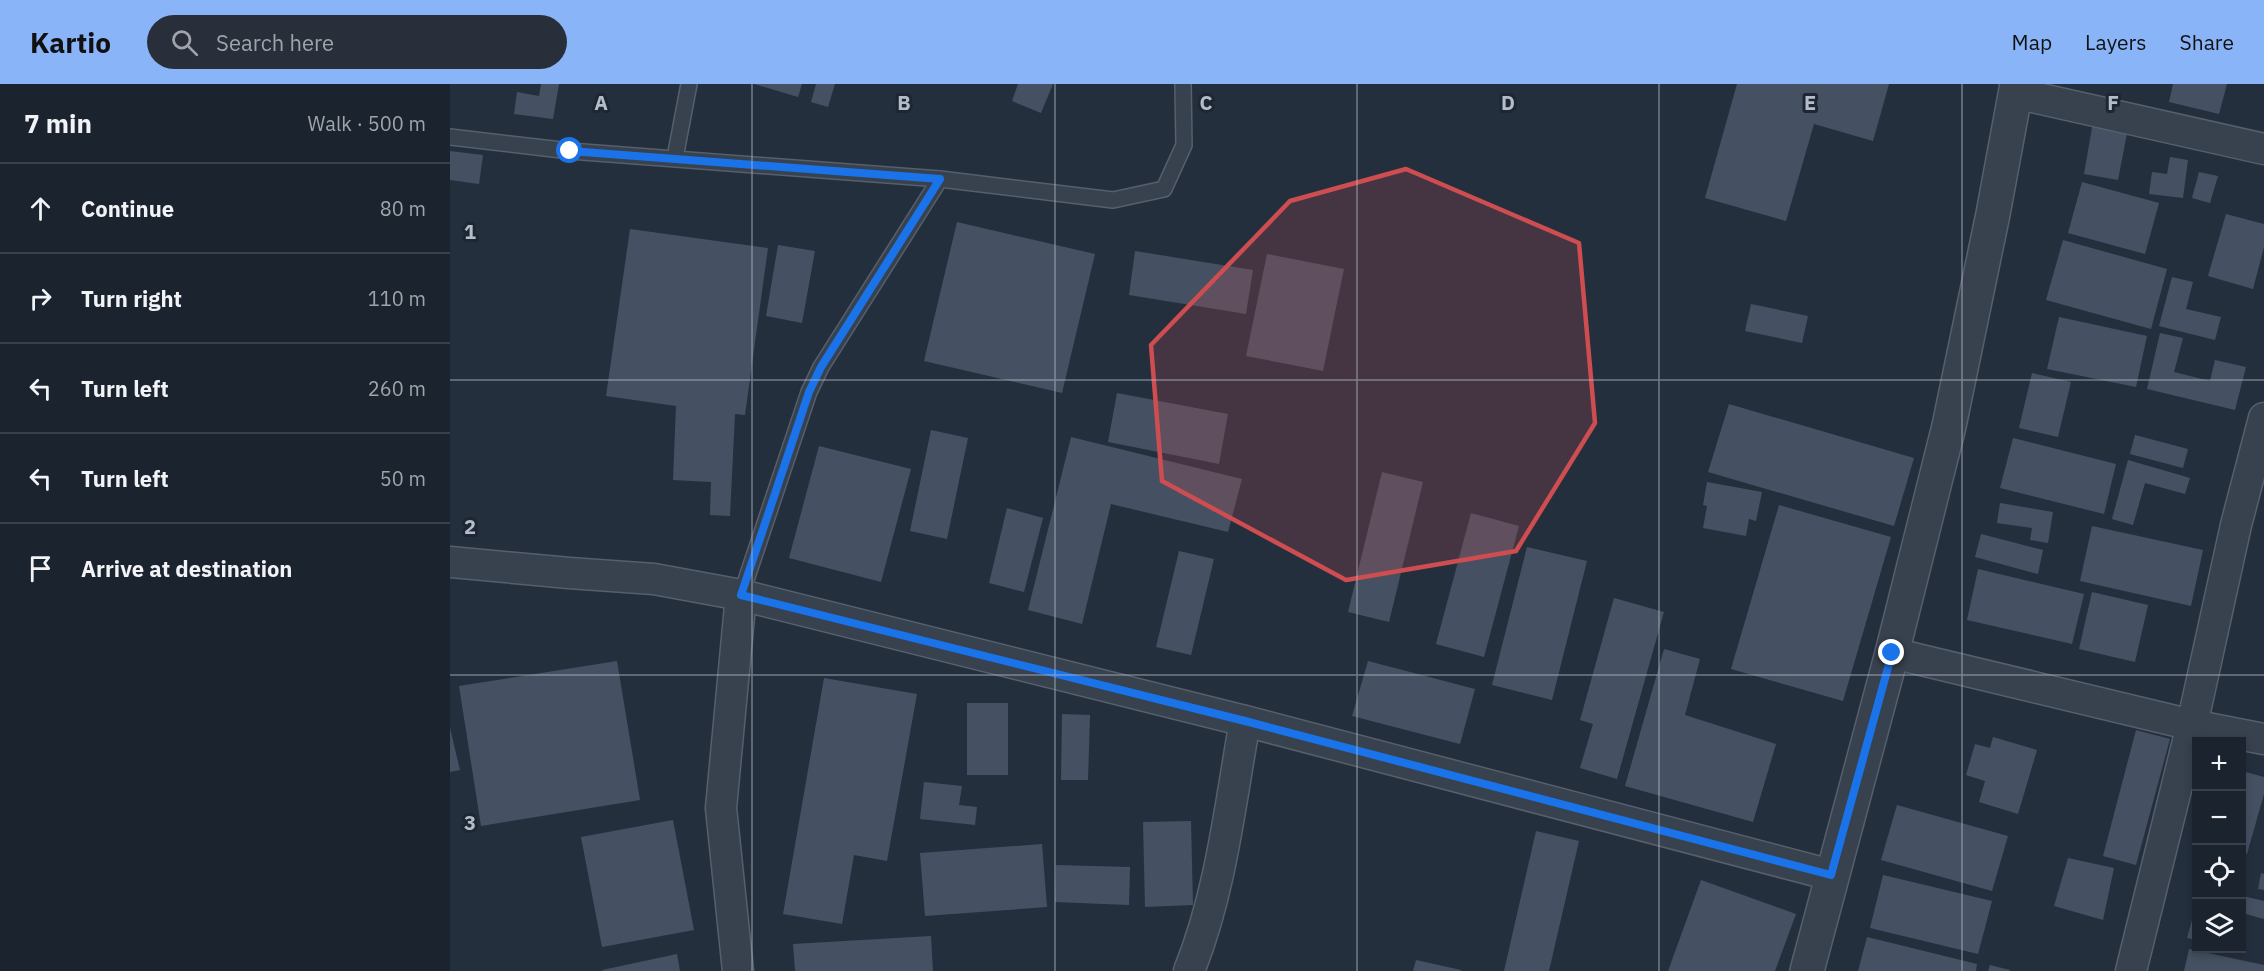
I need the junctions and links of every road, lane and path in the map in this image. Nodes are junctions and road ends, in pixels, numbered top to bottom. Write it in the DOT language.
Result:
graph roads {
  1 [pos="689,84"];
  2 [pos="1183,84"];
  3 [pos="2015,89"];
  4 [pos="450,137"];
  5 [pos="2264,149"];
  6 [pos="675,158"];
  7 [pos="940,179"];
  8 [pos="2264,418"];
  9 [pos="450,562"];
  10 [pos="741,595"];
  11 [pos="1892,653"];
  12 [pos="1245,721"];
  13 [pos="2192,725"];
  14 [pos="2264,739"];
  15 [pos="1831,875"];
  16 [pos="738,971"];
  17 [pos="1189,971"];
  18 [pos="1806,971"];
  19 [pos="2131,971"];
  1 -- 6 [label="lane"];
  2 -- 7 [label="lane"];
  3 -- 5 [label="street"];
  3 -- 11 [label="street"];
  4 -- 6 [label="lane"];
  6 -- 7 [label="lane"];
  7 -- 10 [label="lane"];
  8 -- 13 [label="street"];
  9 -- 10 [label="street"];
  10 -- 12 [label="street"];
  10 -- 16 [label="street"];
  11 -- 13 [label="street"];
  11 -- 15 [label="street"];
  12 -- 15 [label="street"];
  12 -- 17 [label="street"];
  13 -- 14 [label="street"];
  13 -- 19 [label="street"];
  15 -- 18 [label="street"];
}
